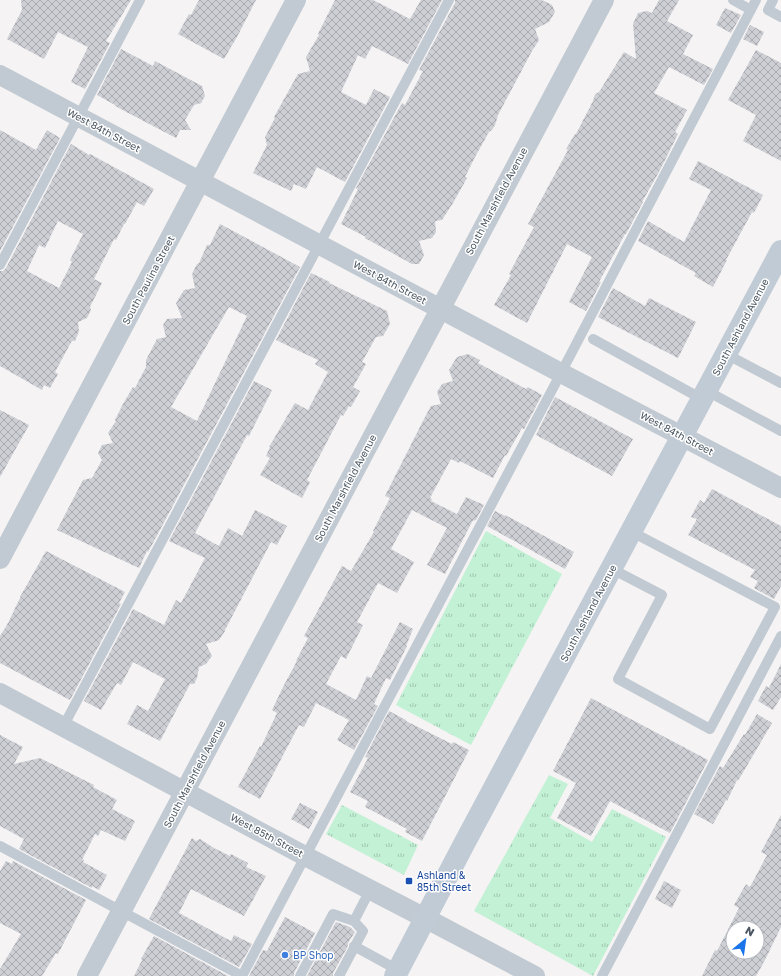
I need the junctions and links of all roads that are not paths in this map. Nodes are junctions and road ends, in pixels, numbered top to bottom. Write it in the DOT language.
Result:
graph roads {
  1 [pos="140,0"];
  2 [pos="296,0"];
  3 [pos="449,0"];
  4 [pos="604,0"];
  5 [pos="733,0"];
  6 [pos="756,0"];
  7 [pos="773,0"];
  8 [pos="751,10"];
  9 [pos="781,17"];
  10 [pos="0,75"];
  11 [pos="79,117"];
  12 [pos="200,181"];
  13 [pos="319,244"];
  14 [pos="781,251"];
  15 [pos="0,265"];
  16 [pos="439,308"];
  17 [pos="593,339"];
  18 [pos="726,354"];
  19 [pos="561,373"];
  20 [pos="781,383"];
  21 [pos="704,395"];
  22 [pos="781,431"];
  23 [pos="682,436"];
  24 [pos="781,488"];
  25 [pos="632,532"];
  26 [pos="0,559"];
  27 [pos="612,569"];
  28 [pos="781,636"];
  29 [pos="0,693"];
  30 [pos="63,727"];
  31 [pos="185,792"];
  32 [pos="1,848"];
  33 [pos="305,856"];
  34 [pos="370,890"];
  35 [pos="121,912"];
  36 [pos="425,918"];
  37 [pos="354,921"];
  38 [pos="354,946"];
  39 [pos="397,973"];
  40 [pos="87,976"];
  41 [pos="242,976"];
  42 [pos="300,976"];
  43 [pos="339,976"];
  44 [pos="535,976"];
  45 [pos="602,976"];
  1 -- 11 [label="lane"];
  2 -- 12 [label="street, South Paulina Street"];
  3 -- 13 [label="lane"];
  4 -- 16 [label="street, South Marshfield Avenue"];
  5 -- 8 [label="lane"];
  6 -- 8 [label="lane"];
  7 -- 9 [label="lane"];
  8 -- 19 [label="lane"];
  10 -- 11 [label="street, West 84th Street"];
  11 -- 12 [label="street, West 84th Street"];
  11 -- 15 [label="lane"];
  12 -- 13 [label="street, West 84th Street"];
  12 -- 26 [label="street, South Paulina Street"];
  13 -- 16 [label="street, West 84th Street"];
  13 -- 30 [label="lane"];
  14 -- 18 [label="main road, South Ashland Avenue"];
  16 -- 19 [label="street, West 84th Street"];
  16 -- 31 [label="street, South Marshfield Avenue"];
  17 -- 21 [label="lane"];
  18 -- 20 [label="lane"];
  18 -- 21 [label="main road, South Ashland Avenue"];
  19 -- 23 [label="street, West 84th Street"];
  19 -- 33 [label="lane"];
  21 -- 22 [label="lane"];
  21 -- 23 [label="main road, South Ashland Avenue"];
  23 -- 24 [label="street, West 84th Street"];
  23 -- 25 [label="main road, South Ashland Avenue"];
  25 -- 27 [label="main road, South Ashland Avenue"];
  25 -- 27 [label="lane"];
  27 -- 36 [label="main road, South Ashland Avenue"];
  28 -- 45 [label="lane"];
  29 -- 30 [label="street, West 85th Street"];
  30 -- 31 [label="street, West 85th Street"];
  31 -- 33 [label="street, West 85th Street"];
  31 -- 35 [label="street, South Marshfield Avenue"];
  32 -- 35 [label="lane"];
  33 -- 34 [label="street, West 85th Street"];
  33 -- 41 [label="lane"];
  34 -- 36 [label="street, West 85th Street"];
  34 -- 37 [label="lane"];
  35 -- 40 [label="street, South Marshfield Avenue"];
  35 -- 41 [label="lane"];
  36 -- 39 [label="main road, South Ashland Avenue"];
  36 -- 44 [label="street, West 85th Street"];
  37 -- 38 [label="lane"];
  37 -- 42 [label="lane"];
  38 -- 39 [label="lane"];
  38 -- 43 [label="lane"];
}
